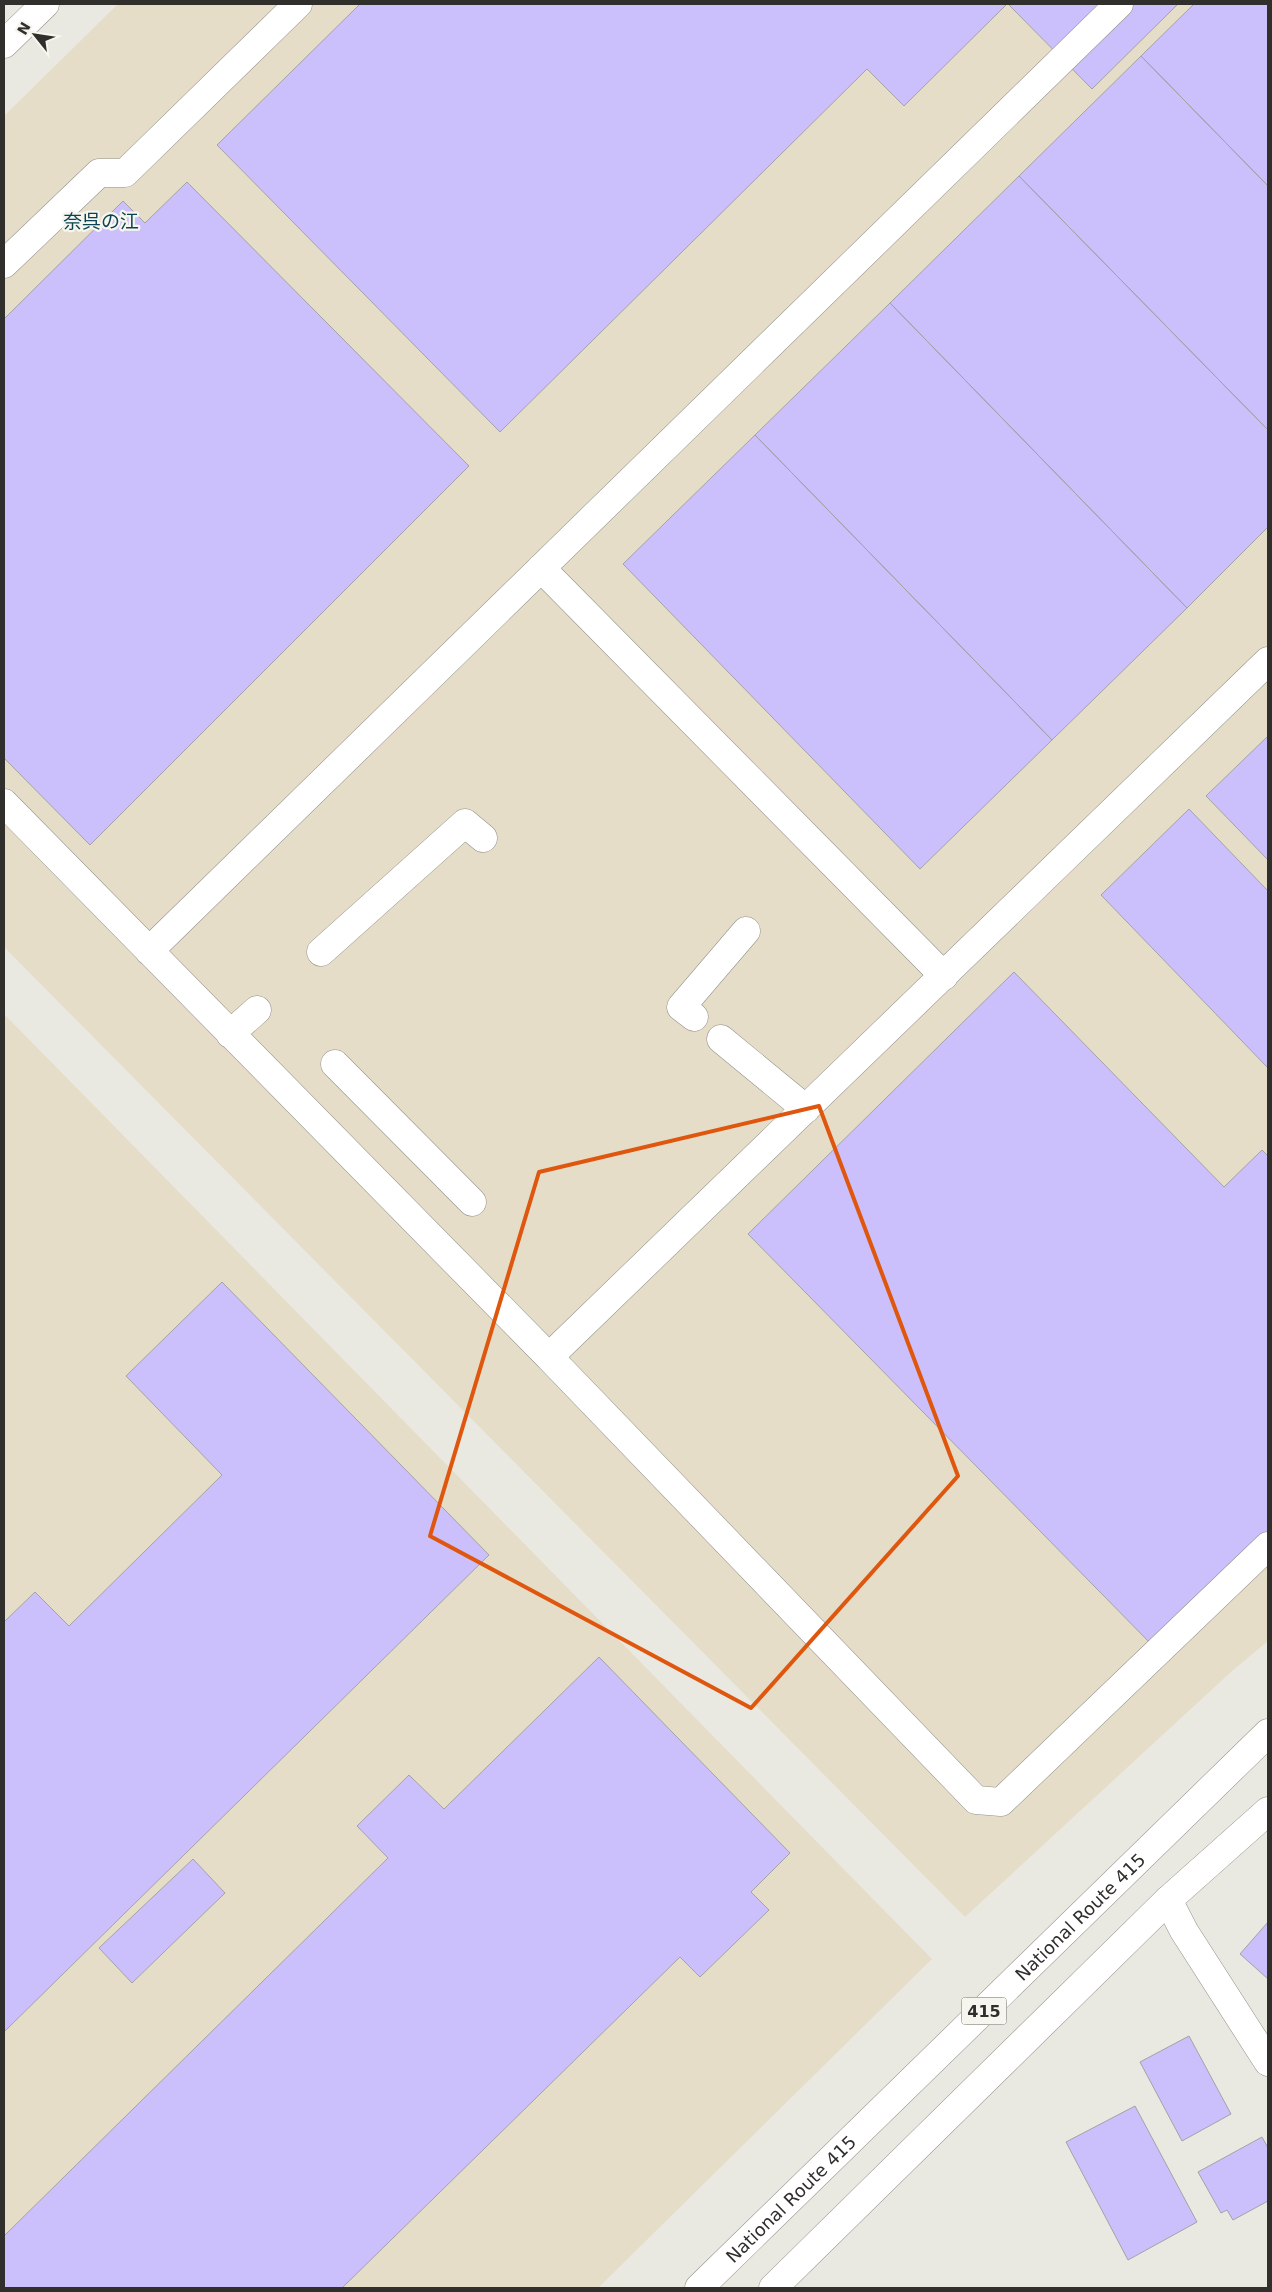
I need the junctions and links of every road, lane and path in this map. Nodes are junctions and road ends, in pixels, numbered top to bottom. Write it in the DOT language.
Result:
graph roads {
  1 [pos="45,4"];
  2 [pos="298,4"];
  3 [pos="1119,4"];
  4 [pos="4,44"];
  5 [pos="4,264"];
  6 [pos="541,568"];
  7 [pos="1268,662"];
  8 [pos="4,803"];
  9 [pos="483,838"];
  10 [pos="746,932"];
  11 [pos="149,951"];
  12 [pos="321,952"];
  13 [pos="944,976"];
  14 [pos="257,1010"];
  15 [pos="694,1017"];
  16 [pos="230,1034"];
  17 [pos="720,1039"];
  18 [pos="336,1064"];
  19 [pos="806,1109"];
  20 [pos="472,1202"];
  21 [pos="549,1357"];
  22 [pos="1268,1546"];
  23 [pos="1268,1733"];
  24 [pos="1268,1811"];
  25 [pos="1168,1900"];
  26 [pos="1268,2062"];
  27 [pos="699,2288"];
  28 [pos="773,2288"];
  1 -- 4 [label="main road"];
  2 -- 5 [label="main road"];
  3 -- 6 [label="main road"];
  6 -- 11 [label="main road"];
  6 -- 13 [label="main road"];
  7 -- 13 [label="main road"];
  8 -- 11 [label="main road"];
  9 -- 12 [label="main road"];
  10 -- 15 [label="main road"];
  11 -- 16 [label="main road"];
  13 -- 19 [label="main road"];
  14 -- 16 [label="main road"];
  16 -- 21 [label="main road"];
  17 -- 19 [label="main road"];
  18 -- 20 [label="main road"];
  19 -- 21 [label="main road"];
  21 -- 22 [label="main road"];
  23 -- 27 [label="main road, National Route 415 / 415"];
  24 -- 25 [label="main road, 415"];
  25 -- 26 [label="main road"];
  25 -- 28 [label="main road, 415"];
}
